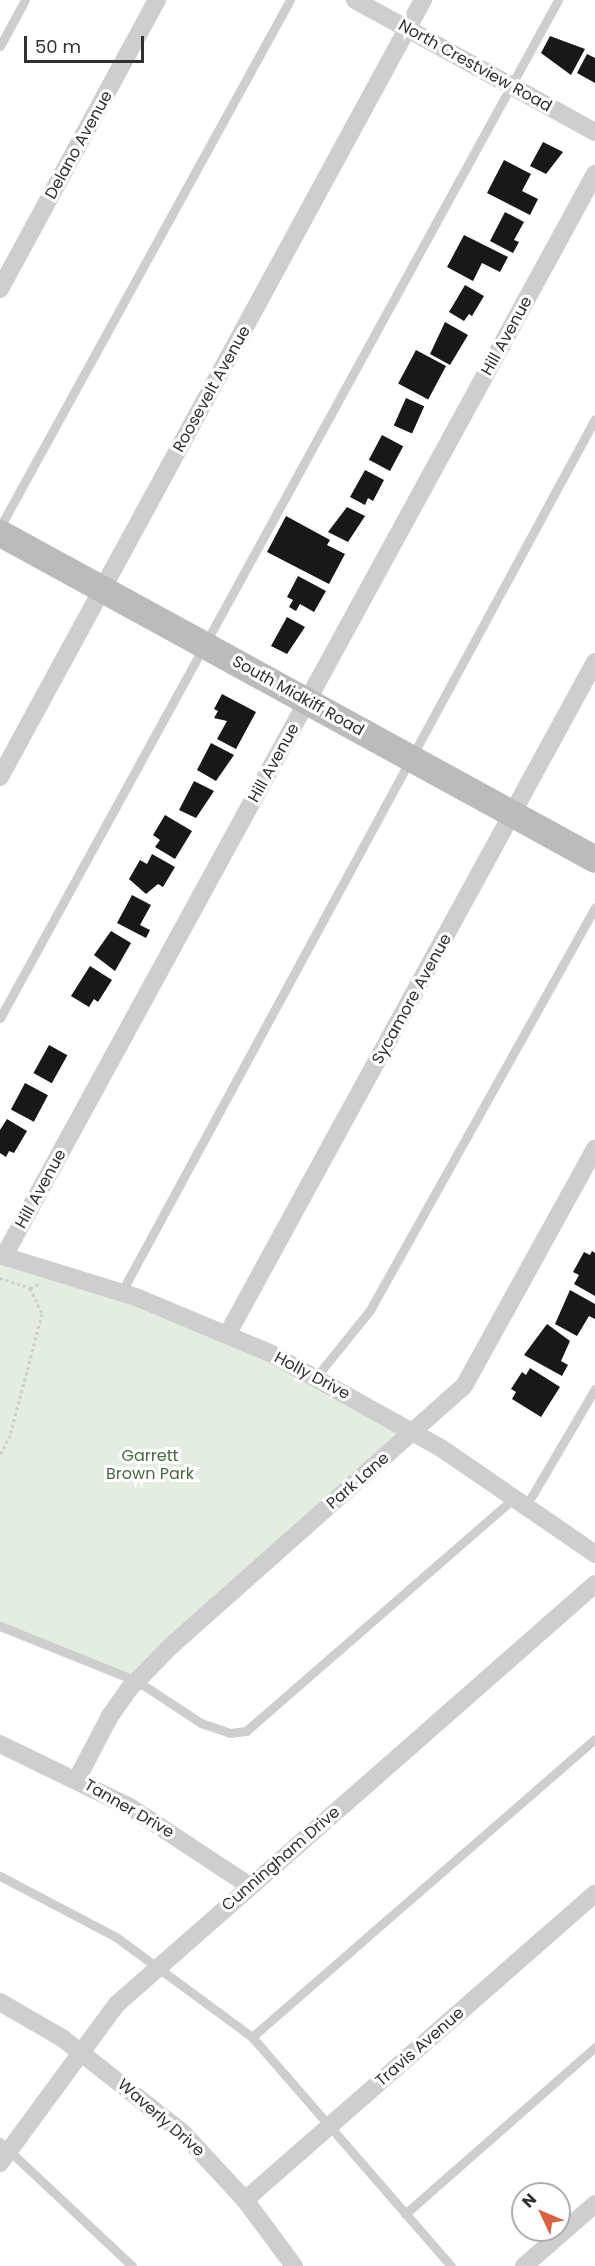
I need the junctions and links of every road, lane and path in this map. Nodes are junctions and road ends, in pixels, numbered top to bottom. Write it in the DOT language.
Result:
graph roads {
  1 [pos="25,0"];
  2 [pos="157,0"];
  3 [pos="290,0"];
  4 [pos="355,0"];
  5 [pos="423,0"];
  6 [pos="558,0"];
  7 [pos="408,29"];
  8 [pos="0,46"];
  9 [pos="511,86"];
  10 [pos="595,132"];
  11 [pos="595,174"];
  12 [pos="0,289"];
  13 [pos="595,419"];
  14 [pos="0,527"];
  15 [pos="0,532"];
  16 [pos="103,589"];
  17 [pos="205,645"];
  18 [pos="595,662"];
  19 [pos="308,701"];
  20 [pos="411,757"];
  21 [pos="0,777"];
  22 [pos="513,813"];
  23 [pos="595,859"];
  24 [pos="595,908"];
  25 [pos="0,1018"];
  26 [pos="595,1149"];
  27 [pos="2,1256"];
  28 [pos="0,1278"];
  29 [pos="43,1283"];
  30 [pos="30,1288"];
  31 [pos="121,1293"];
  32 [pos="227,1335"];
  33 [pos="316,1377"];
  34 [pos="595,1389"];
  35 [pos="414,1434"];
  36 [pos="0,1455"];
  37 [pos="520,1502"];
  38 [pos="595,1554"];
  39 [pos="595,1584"];
  40 [pos="0,1626"];
  41 [pos="137,1681"];
  42 [pos="595,1739"];
  43 [pos="0,1744"];
  44 [pos="77,1779"];
  45 [pos="0,1876"];
  46 [pos="250,1886"];
  47 [pos="595,1894"];
  48 [pos="159,1967"];
  49 [pos="0,2002"];
  50 [pos="252,2037"];
  51 [pos="595,2048"];
  52 [pos="81,2051"];
  53 [pos="328,2127"];
  54 [pos="4,2151"];
  55 [pos="245,2200"];
  56 [pos="595,2204"];
  57 [pos="405,2214"];
  58 [pos="132,2266"];
  59 [pos="294,2266"];
  60 [pos="450,2266"];
  61 [pos="524,2266"];
  1 -- 8 [label="lane"];
  2 -- 12 [label="street, Delano Avenue"];
  3 -- 14 [label="lane"];
  4 -- 7 [label="street, North Crestview Road"];
  5 -- 7 [label="street, Roosevelt Avenue"];
  6 -- 9 [label="lane"];
  7 -- 9 [label="street, North Crestview Road"];
  7 -- 16 [label="street, Roosevelt Avenue"];
  9 -- 10 [label="street, North Crestview Road"];
  9 -- 17 [label="lane"];
  11 -- 19 [label="street, Hill Avenue"];
  13 -- 20 [label="lane"];
  15 -- 16 [label="main road, South Midkiff Road"];
  16 -- 17 [label="main road, South Midkiff Road"];
  16 -- 21 [label="street, Roosevelt Avenue"];
  17 -- 19 [label="main road, South Midkiff Road"];
  17 -- 25 [label="lane"];
  18 -- 22 [label="street, Sycamore Avenue"];
  19 -- 20 [label="main road, South Midkiff Road"];
  19 -- 27 [label="street, Hill Avenue"];
  20 -- 22 [label="main road, South Midkiff Road"];
  20 -- 31 [label="lane"];
  22 -- 23 [label="main road, South Midkiff Road"];
  22 -- 32 [label="street, Sycamore Avenue"];
  24 -- 33 [label="lane"];
  26 -- 35 [label="street, Park Lane"];
  27 -- 31 [label="street, Holly Drive"];
  28 -- 30 [label="path"];
  29 -- 30 [label="path"];
  30 -- 36 [label="path"];
  31 -- 32 [label="street, Holly Drive"];
  32 -- 33 [label="street, Holly Drive"];
  33 -- 35 [label="street, Holly Drive"];
  34 -- 37 [label="lane"];
  35 -- 37 [label="street, Holly Drive"];
  35 -- 41 [label="street, Park Lane"];
  37 -- 38 [label="street, Holly Drive"];
  37 -- 41 [label="lane"];
  39 -- 46 [label="street, Cunningham Drive"];
  40 -- 41 [label="lane"];
  41 -- 44 [label="street, Park Lane"];
  42 -- 50 [label="lane"];
  43 -- 44 [label="street, Tanner Drive"];
  44 -- 46 [label="street, Tanner Drive"];
  45 -- 48 [label="lane"];
  46 -- 48 [label="street, Cunningham Drive"];
  47 -- 53 [label="street, Travis Avenue"];
  48 -- 50 [label="lane"];
  48 -- 52 [label="street, Cunningham Drive"];
  49 -- 52 [label="street, Waverly Drive"];
  50 -- 53 [label="lane"];
  51 -- 57 [label="lane"];
  52 -- 54 [label="street, Cunningham Drive"];
  52 -- 55 [label="street, Waverly Drive"];
  53 -- 55 [label="street, Travis Avenue"];
  53 -- 57 [label="lane"];
  54 -- 58 [label="lane"];
  55 -- 59 [label="street, Waverly Drive"];
  56 -- 61 [label="street"];
  57 -- 60 [label="lane"];
}
